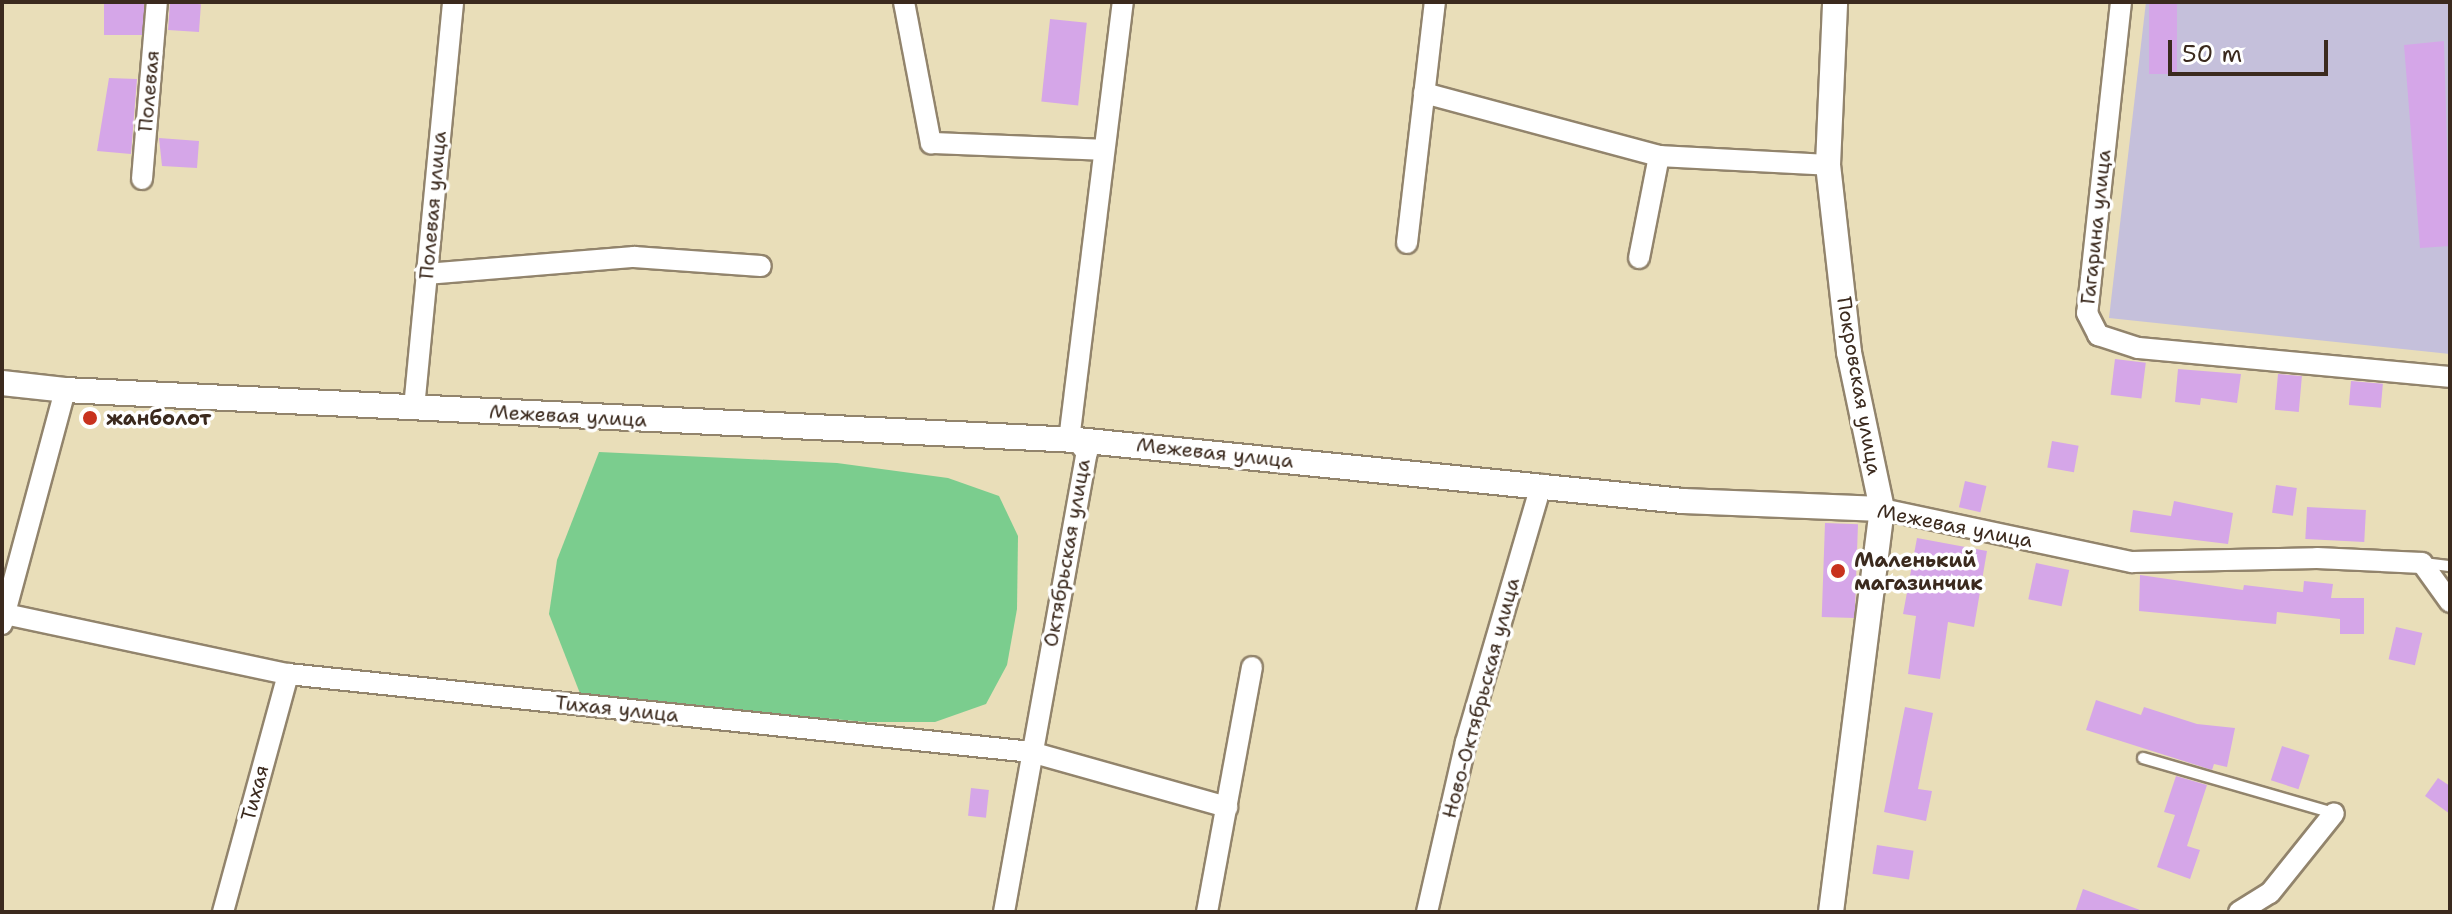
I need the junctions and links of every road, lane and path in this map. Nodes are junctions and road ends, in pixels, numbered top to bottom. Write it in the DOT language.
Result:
graph roads {
  1 [pos="157,2"];
  2 [pos="453,2"];
  3 [pos="904,2"];
  4 [pos="1123,2"];
  5 [pos="1435,2"];
  6 [pos="1835,2"];
  7 [pos="2121,2"];
  8 [pos="1424,93"];
  9 [pos="1104,150"];
  10 [pos="1659,156"];
  11 [pos="1828,165"];
  12 [pos="142,179"];
  13 [pos="1407,243"];
  14 [pos="1639,258"];
  15 [pos="761,266"];
  16 [pos="426,274"];
  17 [pos="2450,377"];
  18 [pos="2,383"];
  19 [pos="65,390"];
  20 [pos="414,408"];
  21 [pos="1077,440"];
  22 [pos="1541,485"];
  23 [pos="1882,509"];
  24 [pos="2422,563"];
  25 [pos="2450,566"];
  26 [pos="2450,602"];
  27 [pos="4,619"];
  28 [pos="1252,667"];
  29 [pos="288,674"];
  30 [pos="1031,752"];
  31 [pos="2143,758"];
  32 [pos="1227,807"];
  33 [pos="2334,813"];
  34 [pos="223,912"];
  35 [pos="1004,912"];
  36 [pos="1207,912"];
  37 [pos="1427,912"];
  38 [pos="1831,912"];
  39 [pos="2239,912"];
  1 -- 12 [label="street, Полевая"];
  2 -- 16 [label="street, Полевая улица"];
  3 -- 9 [label="street"];
  4 -- 9 [label="street, Октябрьская улица"];
  5 -- 8 [label="street"];
  6 -- 11 [label="street, Покровская улица"];
  7 -- 17 [label="street, Гагарина улица"];
  8 -- 10 [label="street"];
  8 -- 13 [label="street"];
  9 -- 21 [label="street, Октябрьская улица"];
  10 -- 11 [label="street"];
  10 -- 14 [label="street"];
  11 -- 23 [label="street, Покровская улица"];
  15 -- 16 [label="street"];
  16 -- 20 [label="street, Полевая улица"];
  18 -- 19 [label="street, Межевая улица"];
  19 -- 20 [label="street, Межевая улица"];
  19 -- 27 [label="street"];
  20 -- 21 [label="street, Межевая улица"];
  21 -- 22 [label="street, Межевая улица"];
  21 -- 30 [label="street, Октябрьская улица"];
  22 -- 23 [label="street, Межевая улица"];
  22 -- 37 [label="street, Ново-Октябрьская улица"];
  23 -- 24 [label="street, Межевая улица"];
  23 -- 38 [label="street, Покровская улица"];
  24 -- 25 [label="lane, Межевая улица"];
  24 -- 26 [label="street"];
  27 -- 29 [label="street, Тихая улица"];
  28 -- 32 [label="street"];
  29 -- 30 [label="street, Тихая улица"];
  29 -- 34 [label="street, Тихая"];
  30 -- 32 [label="street, Тихая улица"];
  30 -- 35 [label="street, Октябрьская улица"];
  31 -- 33 [label="lane"];
  32 -- 36 [label="street"];
  33 -- 39 [label="street"];
}
